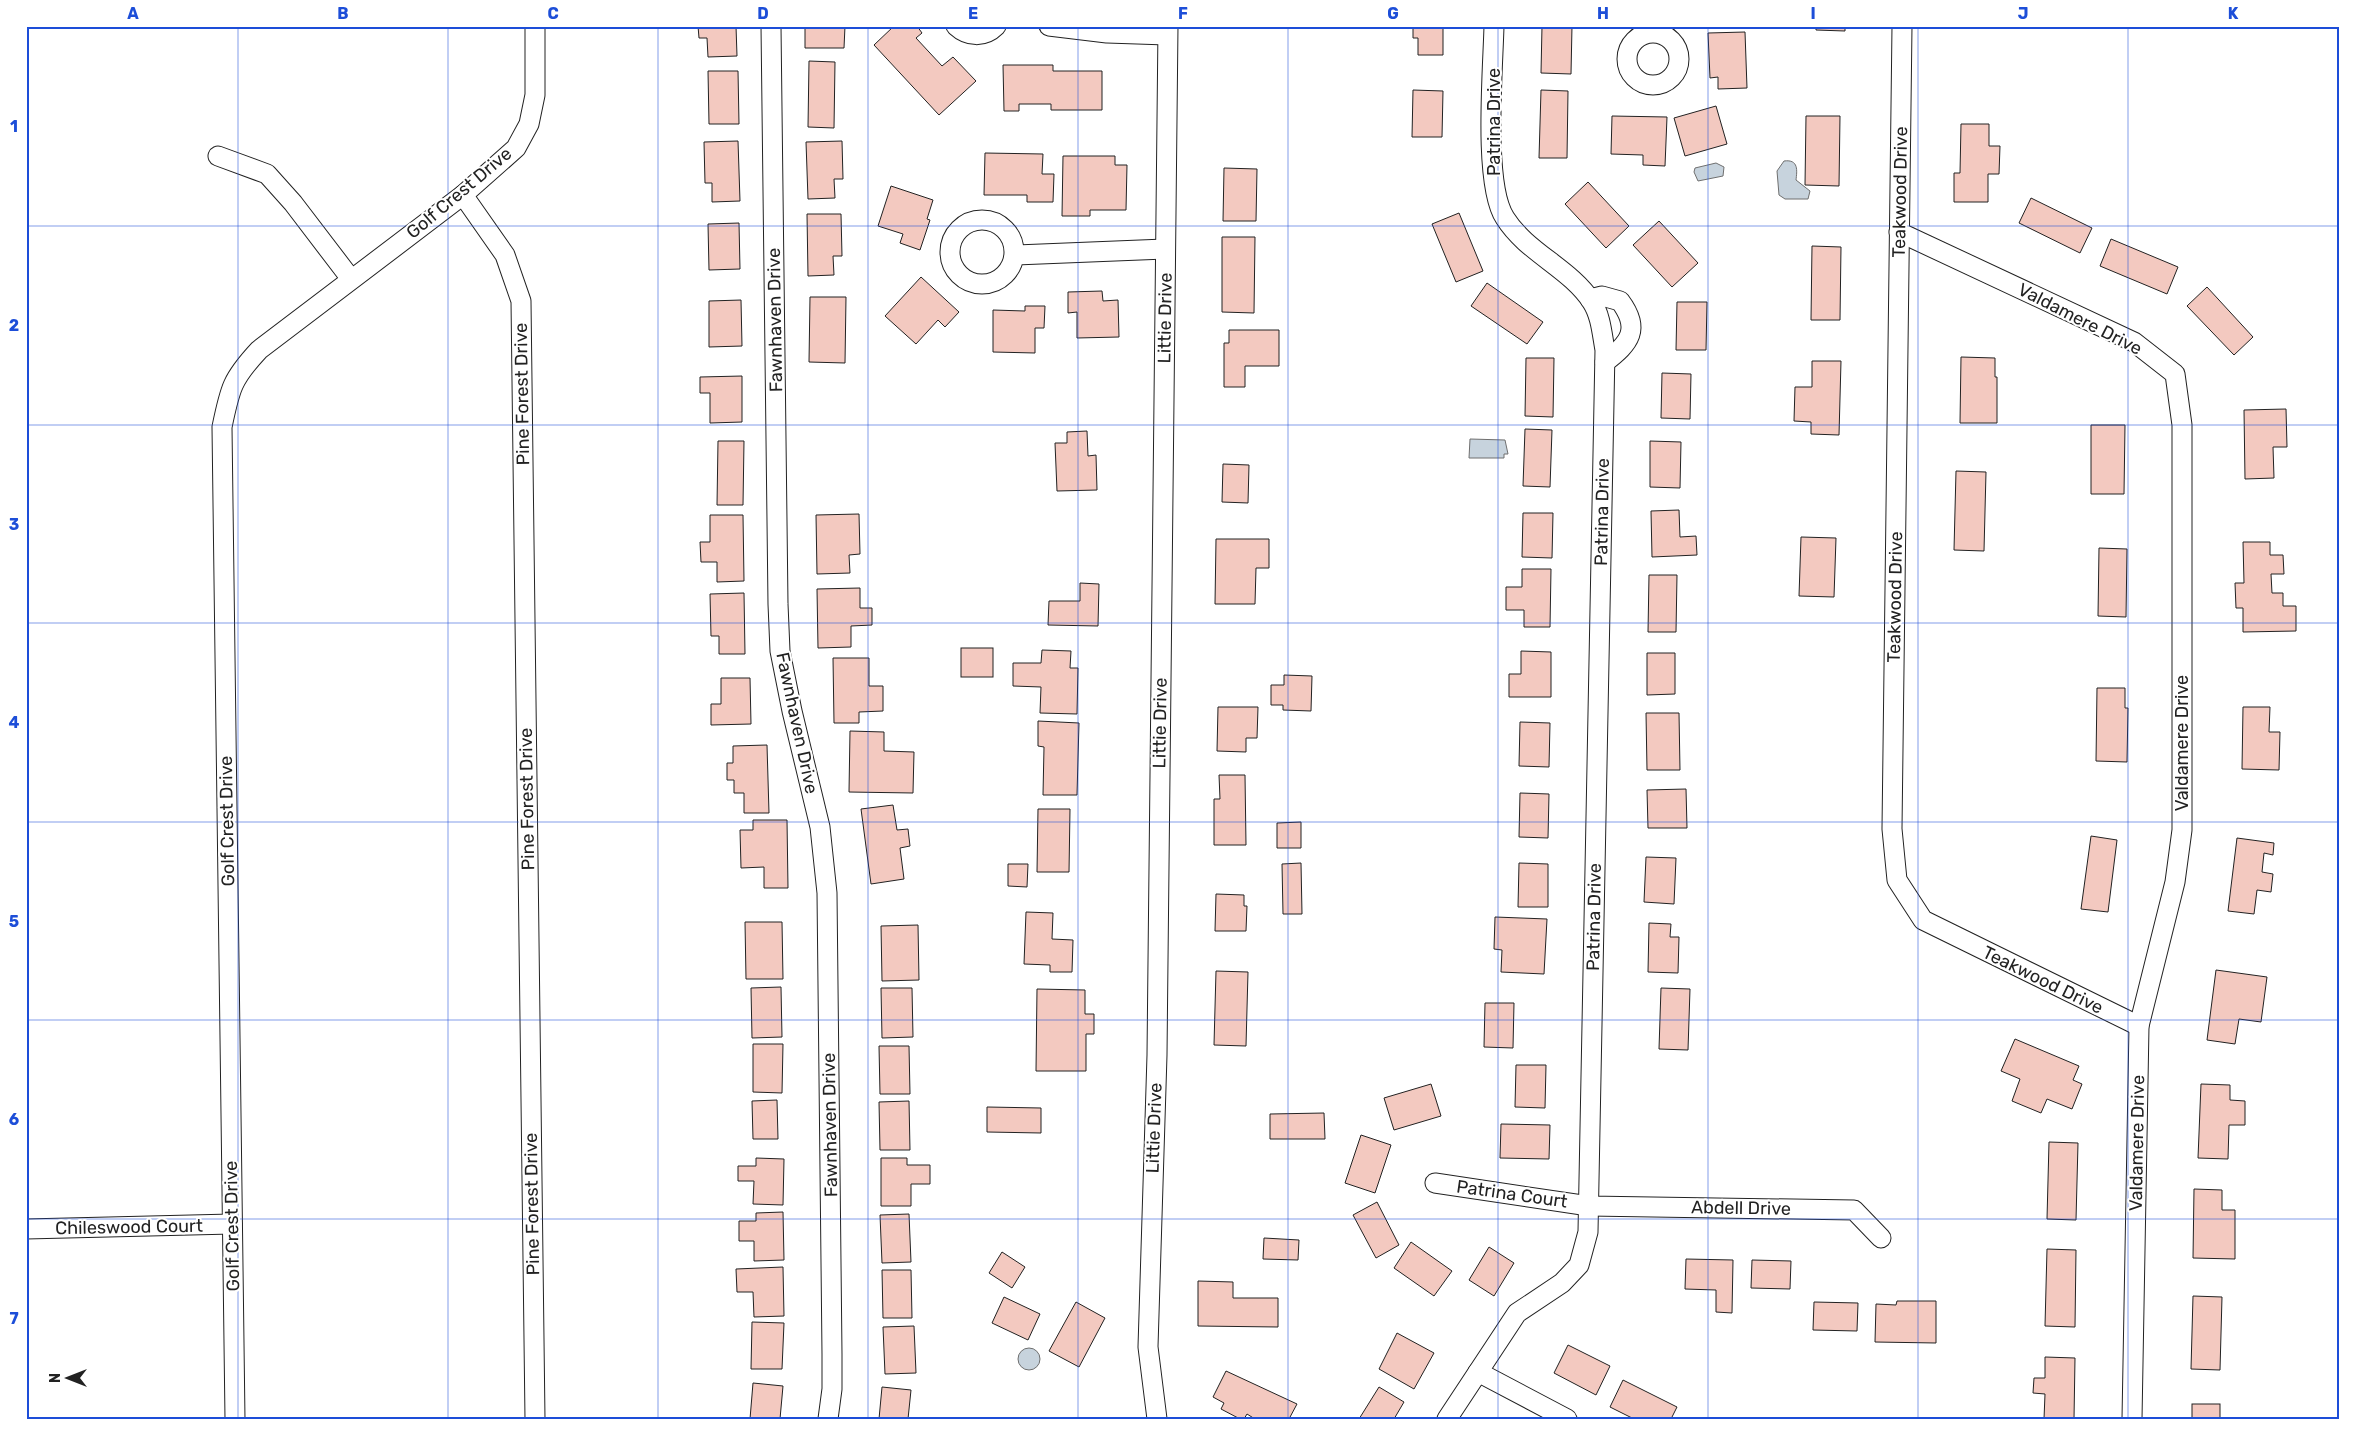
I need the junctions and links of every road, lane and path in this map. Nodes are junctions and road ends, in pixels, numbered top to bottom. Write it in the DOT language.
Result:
graph roads {
  1 [pos="535,26"];
  2 [pos="772,26"];
  3 [pos="956,26"];
  4 [pos="996,26"];
  5 [pos="1049,26"];
  6 [pos="1494,26"];
  7 [pos="1902,26"];
  8 [pos="1168,30"];
  9 [pos="218,156"];
  10 [pos="463,195"];
  11 [pos="1899,232"];
  12 [pos="1165,249"];
  13 [pos="1015,255"];
  14 [pos="351,279"];
  15 [pos="1590,299"];
  16 [pos="1605,362"];
  17 [pos="2138,1026"];
  18 [pos="1435,1183"];
  19 [pos="1589,1206"];
  20 [pos="232,1224"];
  21 [pos="26,1229"];
  22 [pos="1881,1238"];
  23 [pos="1478,1372"];
  24 [pos="236,1419"];
  25 [pos="535,1419"];
  26 [pos="828,1419"];
  27 [pos="1157,1419"];
  28 [pos="1447,1419"];
  29 [pos="1567,1419"];
  30 [pos="2132,1419"];
  1 -- 10 [label="street, Golf Crest Drive"];
  2 -- 26 [label="street, Fawnhaven Drive"];
  3 -- 4 [label="street"];
  5 -- 8 [label="street"];
  6 -- 15 [label="street, Patrina Drive"];
  7 -- 11 [label="street, Teakwood Drive"];
  8 -- 12 [label="street, Littie Drive"];
  9 -- 14 [label="street"];
  10 -- 14 [label="street, Golf Crest Drive"];
  10 -- 25 [label="street, Pine Forest Drive"];
  11 -- 17 [label="street, Teakwood Drive"];
  11 -- 17 [label="street, Valdamere Drive"];
  12 -- 13 [label="street"];
  12 -- 27 [label="street, Littie Drive"];
  14 -- 20 [label="street, Golf Crest Drive"];
  15 -- 16 [label="street, Patrina Drive"];
  15 -- 16 [label="street"];
  16 -- 19 [label="street, Patrina Drive"];
  17 -- 30 [label="street, Valdamere Drive"];
  18 -- 19 [label="street, Patrina Court"];
  19 -- 22 [label="street, Abdell Drive"];
  19 -- 23 [label="street, Patrina Drive"];
  20 -- 21 [label="street, Chileswood Court"];
  20 -- 24 [label="street, Golf Crest Drive"];
  23 -- 28 [label="street, Patrina Drive"];
  23 -- 29 [label="street"];
}
